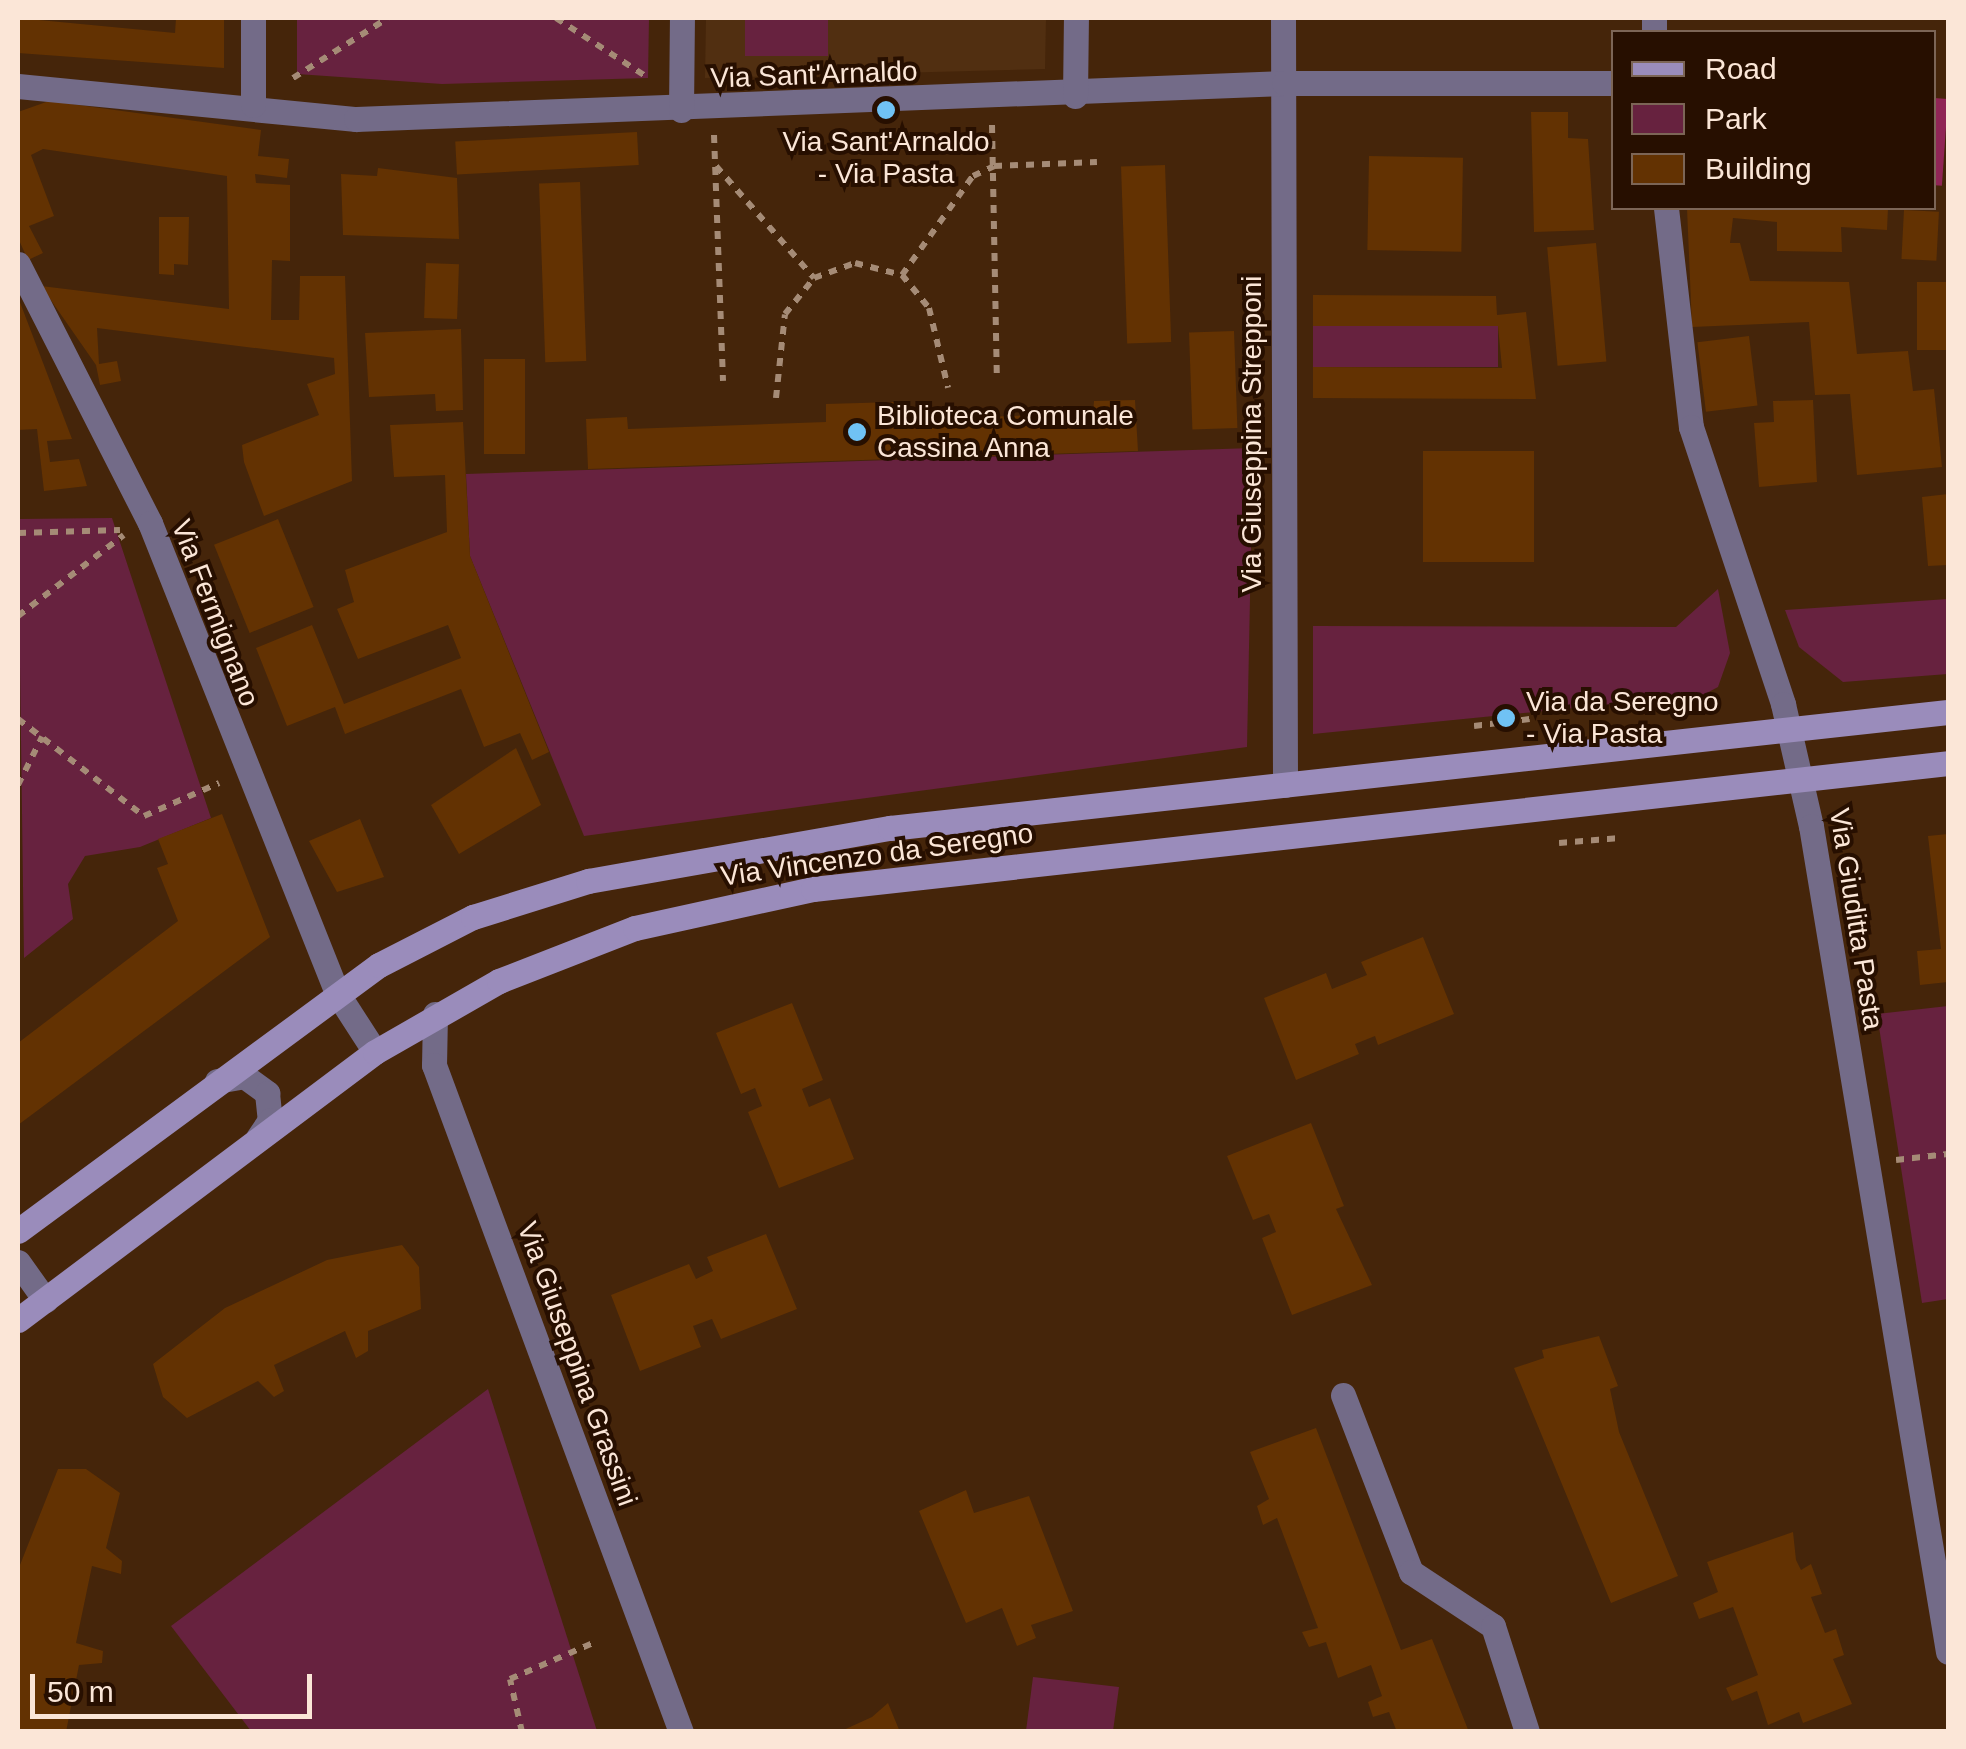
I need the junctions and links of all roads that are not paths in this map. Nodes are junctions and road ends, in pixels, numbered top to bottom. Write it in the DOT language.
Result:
graph roads {
  1 [pos="253,18"];
  2 [pos="682,18"];
  3 [pos="1076,18"];
  4 [pos="1283,18"];
  5 [pos="1284,83"];
  6 [pos="1611,83"];
  7 [pos="18,86"];
  8 [pos="1074,96"];
  9 [pos="253,104"];
  10 [pos="681,110"];
  11 [pos="1666,210"];
  12 [pos="18,264"];
  13 [pos="1948,712"];
  14 [pos="1790,730"];
  15 [pos="1948,763"];
  16 [pos="1802,780"];
  17 [pos="1284,784"];
  18 [pos="336,992"];
  19 [pos="436,1014"];
  20 [pos="375,1052"];
  21 [pos="217,1081"];
  22 [pos="258,1138"];
  23 [pos="18,1231"];
  24 [pos="18,1262"];
  25 [pos="44,1300"];
  26 [pos="18,1320"];
  27 [pos="1343,1394"];
  28 [pos="1948,1652"];
  29 [pos="681,1732"];
  30 [pos="1527,1732"];
  1 -- 9 [label="street"];
  2 -- 10 [label="street"];
  3 -- 8 [label="street"];
  4 -- 5 [label="street, Via Giuseppina Strepponi"];
  5 -- 6 [label="street, Via Sant'Arnaldo"];
  5 -- 8 [label="street, Via Sant'Arnaldo"];
  5 -- 17 [label="street, Via Giuseppina Strepponi"];
  7 -- 9 [label="street, Via Sant'Arnaldo"];
  8 -- 10 [label="street, Via Sant'Arnaldo"];
  9 -- 10 [label="street, Via Sant'Arnaldo"];
  11 -- 14 [label="street, Via Giuditta Pasta"];
  12 -- 18 [label="street, Via Fermignano"];
  13 -- 14 [label="main road, Via Vincenzo da Seregno"];
  14 -- 16 [label="street, Via Giuditta Pasta"];
  14 -- 17 [label="main road, Via Vincenzo da Seregno"];
  15 -- 16 [label="main road, Via Vincenzo da Seregno"];
  16 -- 19 [label="main road, Via Vincenzo da Seregno"];
  16 -- 28 [label="street, Via Giuditta Pasta"];
  17 -- 18 [label="main road, Via Vincenzo da Seregno"];
  18 -- 20 [label="street, Via Fermignano"];
  18 -- 21 [label="main road, Via Vincenzo da Seregno"];
  19 -- 20 [label="main road, Via Vincenzo da Seregno"];
  19 -- 29 [label="street, Via Giuseppina Grassini"];
  20 -- 22 [label="main road, Via Vincenzo da Seregno"];
  21 -- 22 [label="street"];
  21 -- 23 [label="main road, Via Vincenzo da Seregno"];
  22 -- 25 [label="main road, Via Vincenzo da Seregno"];
  24 -- 25 [label="street"];
  25 -- 26 [label="main road, Via Vincenzo da Seregno"];
  27 -- 30 [label="street"];
}
